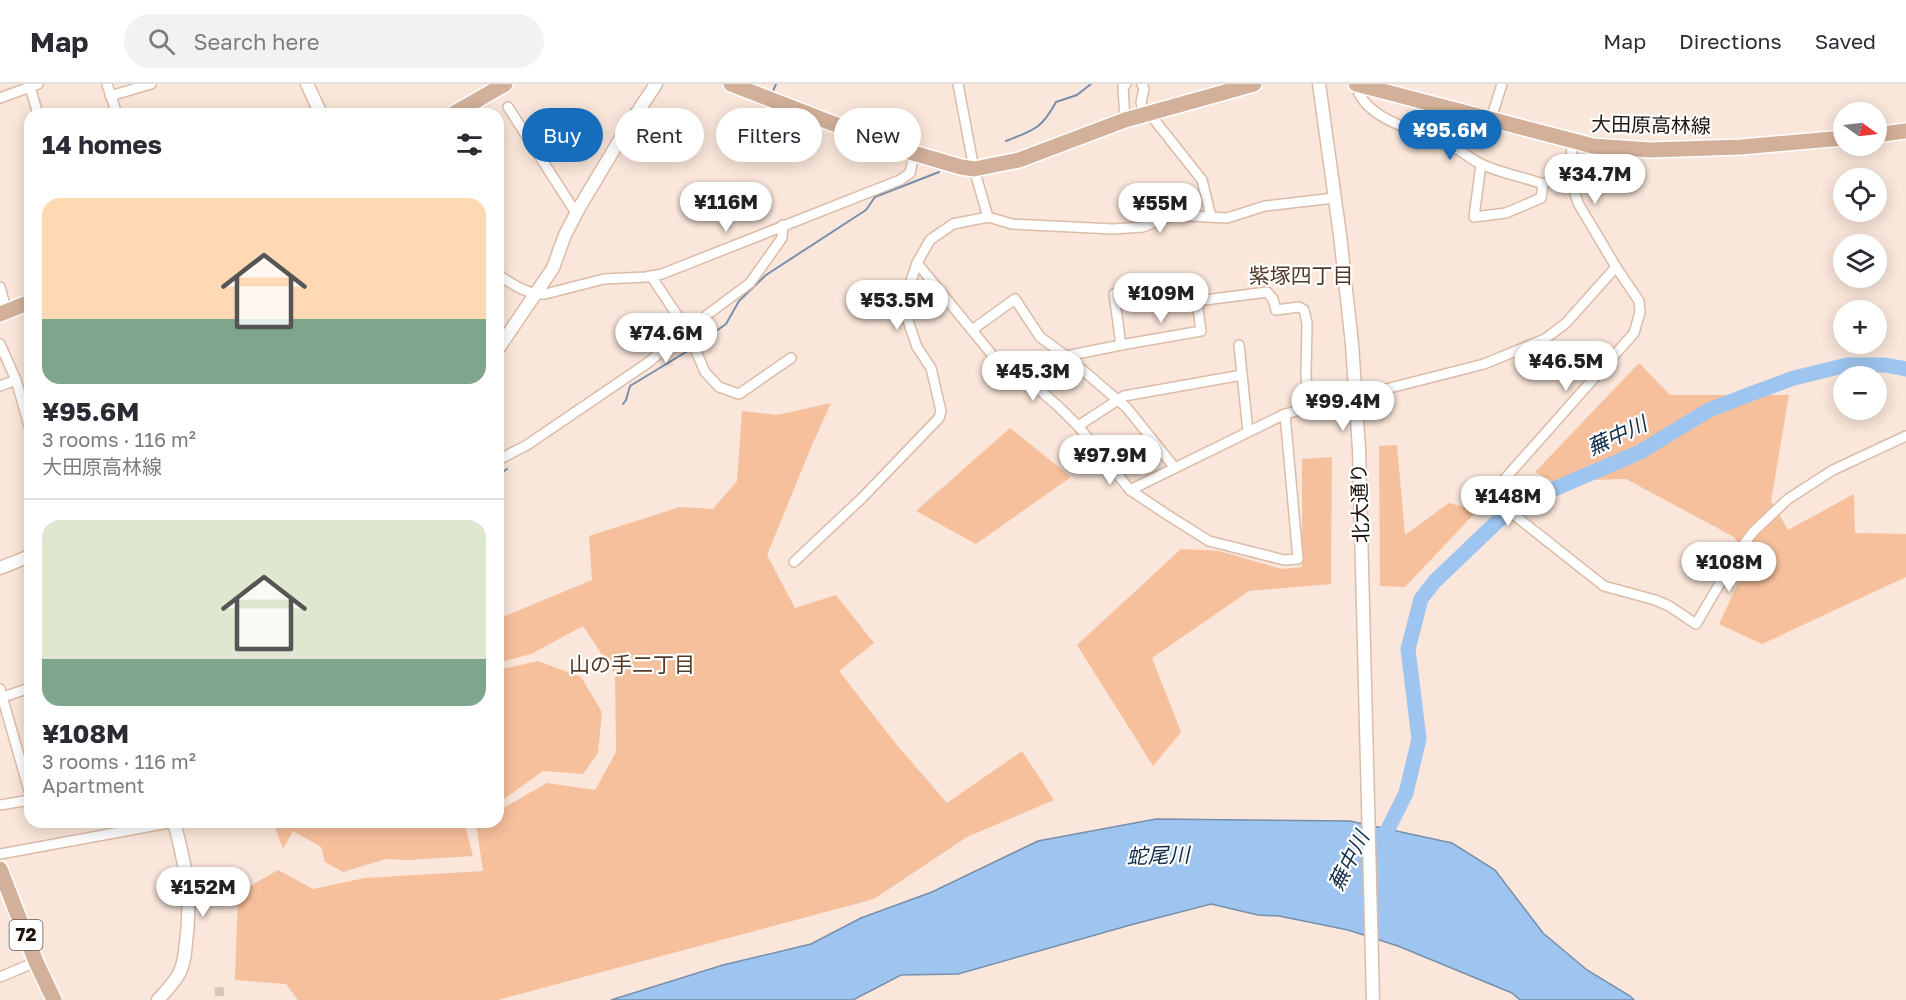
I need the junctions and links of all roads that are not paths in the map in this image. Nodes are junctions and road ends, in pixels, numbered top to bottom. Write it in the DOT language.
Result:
graph roads {
  1 [pos="107,84"];
  2 [pos="151,84"];
  3 [pos="307,84"];
  4 [pos="505,84"];
  5 [pos="656,84"];
  6 [pos="731,84"];
  7 [pos="958,84"];
  8 [pos="1126,84"];
  9 [pos="1142,84"];
  10 [pos="1319,84"];
  11 [pos="1356,84"];
  12 [pos="1502,84"];
  13 [pos="1246,85"];
  14 [pos="34,86"];
  15 [pos="110,96"];
  16 [pos="0,98"];
  17 [pos="508,106"];
  18 [pos="37,108"];
  19 [pos="115,108"];
  20 [pos="318,108"];
  21 [pos="463,108"];
  22 [pos="1146,114"];
  23 [pos="1491,119"];
  24 [pos="1125,120"];
  25 [pos="834,123"];
  26 [pos="1906,131"];
  27 [pos="1887,134"];
  28 [pos="1833,139"];
  29 [pos="1572,142"];
  30 [pos="921,156"];
  31 [pos="912,162"];
  32 [pos="1481,164"];
  33 [pos="974,169"];
  34 [pos="1571,171"];
  35 [pos="1543,184"];
  36 [pos="1334,198"];
  37 [pos="576,213"];
  38 [pos="988,217"];
  39 [pos="1210,217"];
  40 [pos="783,225"];
  41 [pos="917,264"];
  42 [pos="1616,267"];
  43 [pos="651,276"];
  44 [pos="504,279"];
  45 [pos="0,287"];
  46 [pos="536,295"];
  47 [pos="1197,301"];
  48 [pos="24,304"];
  49 [pos="3,313"];
  50 [pos="687,330"];
  51 [pos="972,330"];
  52 [pos="504,341"];
  53 [pos="0,344"];
  54 [pos="1121,345"];
  55 [pos="1239,345"];
  56 [pos="1066,356"];
  57 [pos="791,358"];
  58 [pos="1242,375"];
  59 [pos="16,380"];
  60 [pos="0,386"];
  61 [pos="1117,399"];
  62 [pos="24,408"];
  63 [pos="1308,408"];
  64 [pos="1286,414"];
  65 [pos="1078,426"];
  66 [pos="1248,432"];
  67 [pos="1906,436"];
  68 [pos="504,457"];
  69 [pos="1175,468"];
  70 [pos="1130,490"];
  71 [pos="24,558"];
  72 [pos="794,562"];
  73 [pos="0,568"];
  74 [pos="24,689"];
  75 [pos="1,695"];
  76 [pos="24,774"];
  77 [pos="24,801"];
  78 [pos="0,805"];
  79 [pos="141,828"];
  80 [pos="176,828"];
  81 [pos="0,854"];
  82 [pos="0,869"];
  83 [pos="36,962"];
  84 [pos="0,976"];
  85 [pos="54,1000"];
  86 [pos="158,1000"];
  87 [pos="1373,1000"];
  1 -- 15 [label="street"];
  2 -- 15 [label="street"];
  3 -- 20 [label="street"];
  4 -- 21 [label="main road"];
  5 -- 37 [label="street"];
  6 -- 25 [label="main road"];
  7 -- 33 [label="street"];
  8 -- 24 [label="street"];
  9 -- 22 [label="street"];
  10 -- 36 [label="street, 北大通り"];
  11 -- 23 [label="main road, 大田原高林線"];
  11 -- 32 [label="street"];
  12 -- 23 [label="street"];
  13 -- 22 [label="main road"];
  14 -- 16 [label="street"];
  14 -- 18 [label="street"];
  15 -- 19 [label="street"];
  17 -- 37 [label="street"];
  22 -- 24 [label="main road"];
  22 -- 39 [label="street"];
  23 -- 29 [label="main road, 大田原高林線"];
  24 -- 33 [label="main road"];
  26 -- 27 [label="main road"];
  28 -- 29 [label="main road, 大田原高林線"];
  29 -- 34 [label="street"];
  30 -- 33 [label="main road"];
  31 -- 40 [label="street"];
  32 -- 35 [label="street"];
  32 -- 35 [label="street"];
  33 -- 38 [label="street"];
  34 -- 35 [label="street"];
  34 -- 42 [label="street"];
  36 -- 39 [label="street"];
  36 -- 87 [label="street, 北大通り"];
  37 -- 46 [label="street"];
  38 -- 39 [label="street"];
  38 -- 41 [label="street"];
  40 -- 43 [label="street"];
  40 -- 50 [label="street"];
  41 -- 51 [label="street"];
  41 -- 72 [label="street"];
  42 -- 63 [label="street, bridge"];
  42 -- 67 [label="street"];
  43 -- 46 [label="street"];
  43 -- 50 [label="street"];
  44 -- 46 [label="street"];
  45 -- 49 [label="street"];
  46 -- 52 [label="street"];
  47 -- 54 [label="street"];
  47 -- 54 [label="street"];
  47 -- 63 [label="street"];
  48 -- 49 [label="main road"];
  50 -- 57 [label="street"];
  50 -- 68 [label="street"];
  51 -- 56 [label="street"];
  51 -- 65 [label="street"];
  53 -- 59 [label="street"];
  54 -- 56 [label="street"];
  55 -- 58 [label="street"];
  56 -- 61 [label="street"];
  58 -- 61 [label="street"];
  58 -- 66 [label="street"];
  59 -- 60 [label="street"];
  59 -- 62 [label="street"];
  61 -- 65 [label="street"];
  61 -- 69 [label="street"];
  63 -- 64 [label="street"];
  64 -- 66 [label="street"];
  64 -- 70 [label="street"];
  65 -- 70 [label="street"];
  66 -- 69 [label="street"];
  69 -- 70 [label="street"];
  71 -- 73 [label="street"];
  74 -- 75 [label="street"];
  75 -- 76 [label="street"];
  77 -- 78 [label="street"];
  79 -- 81 [label="street"];
  80 -- 86 [label="street"];
  82 -- 83 [label="main road, 72"];
  83 -- 84 [label="street"];
  83 -- 85 [label="main road, 72"];
}
